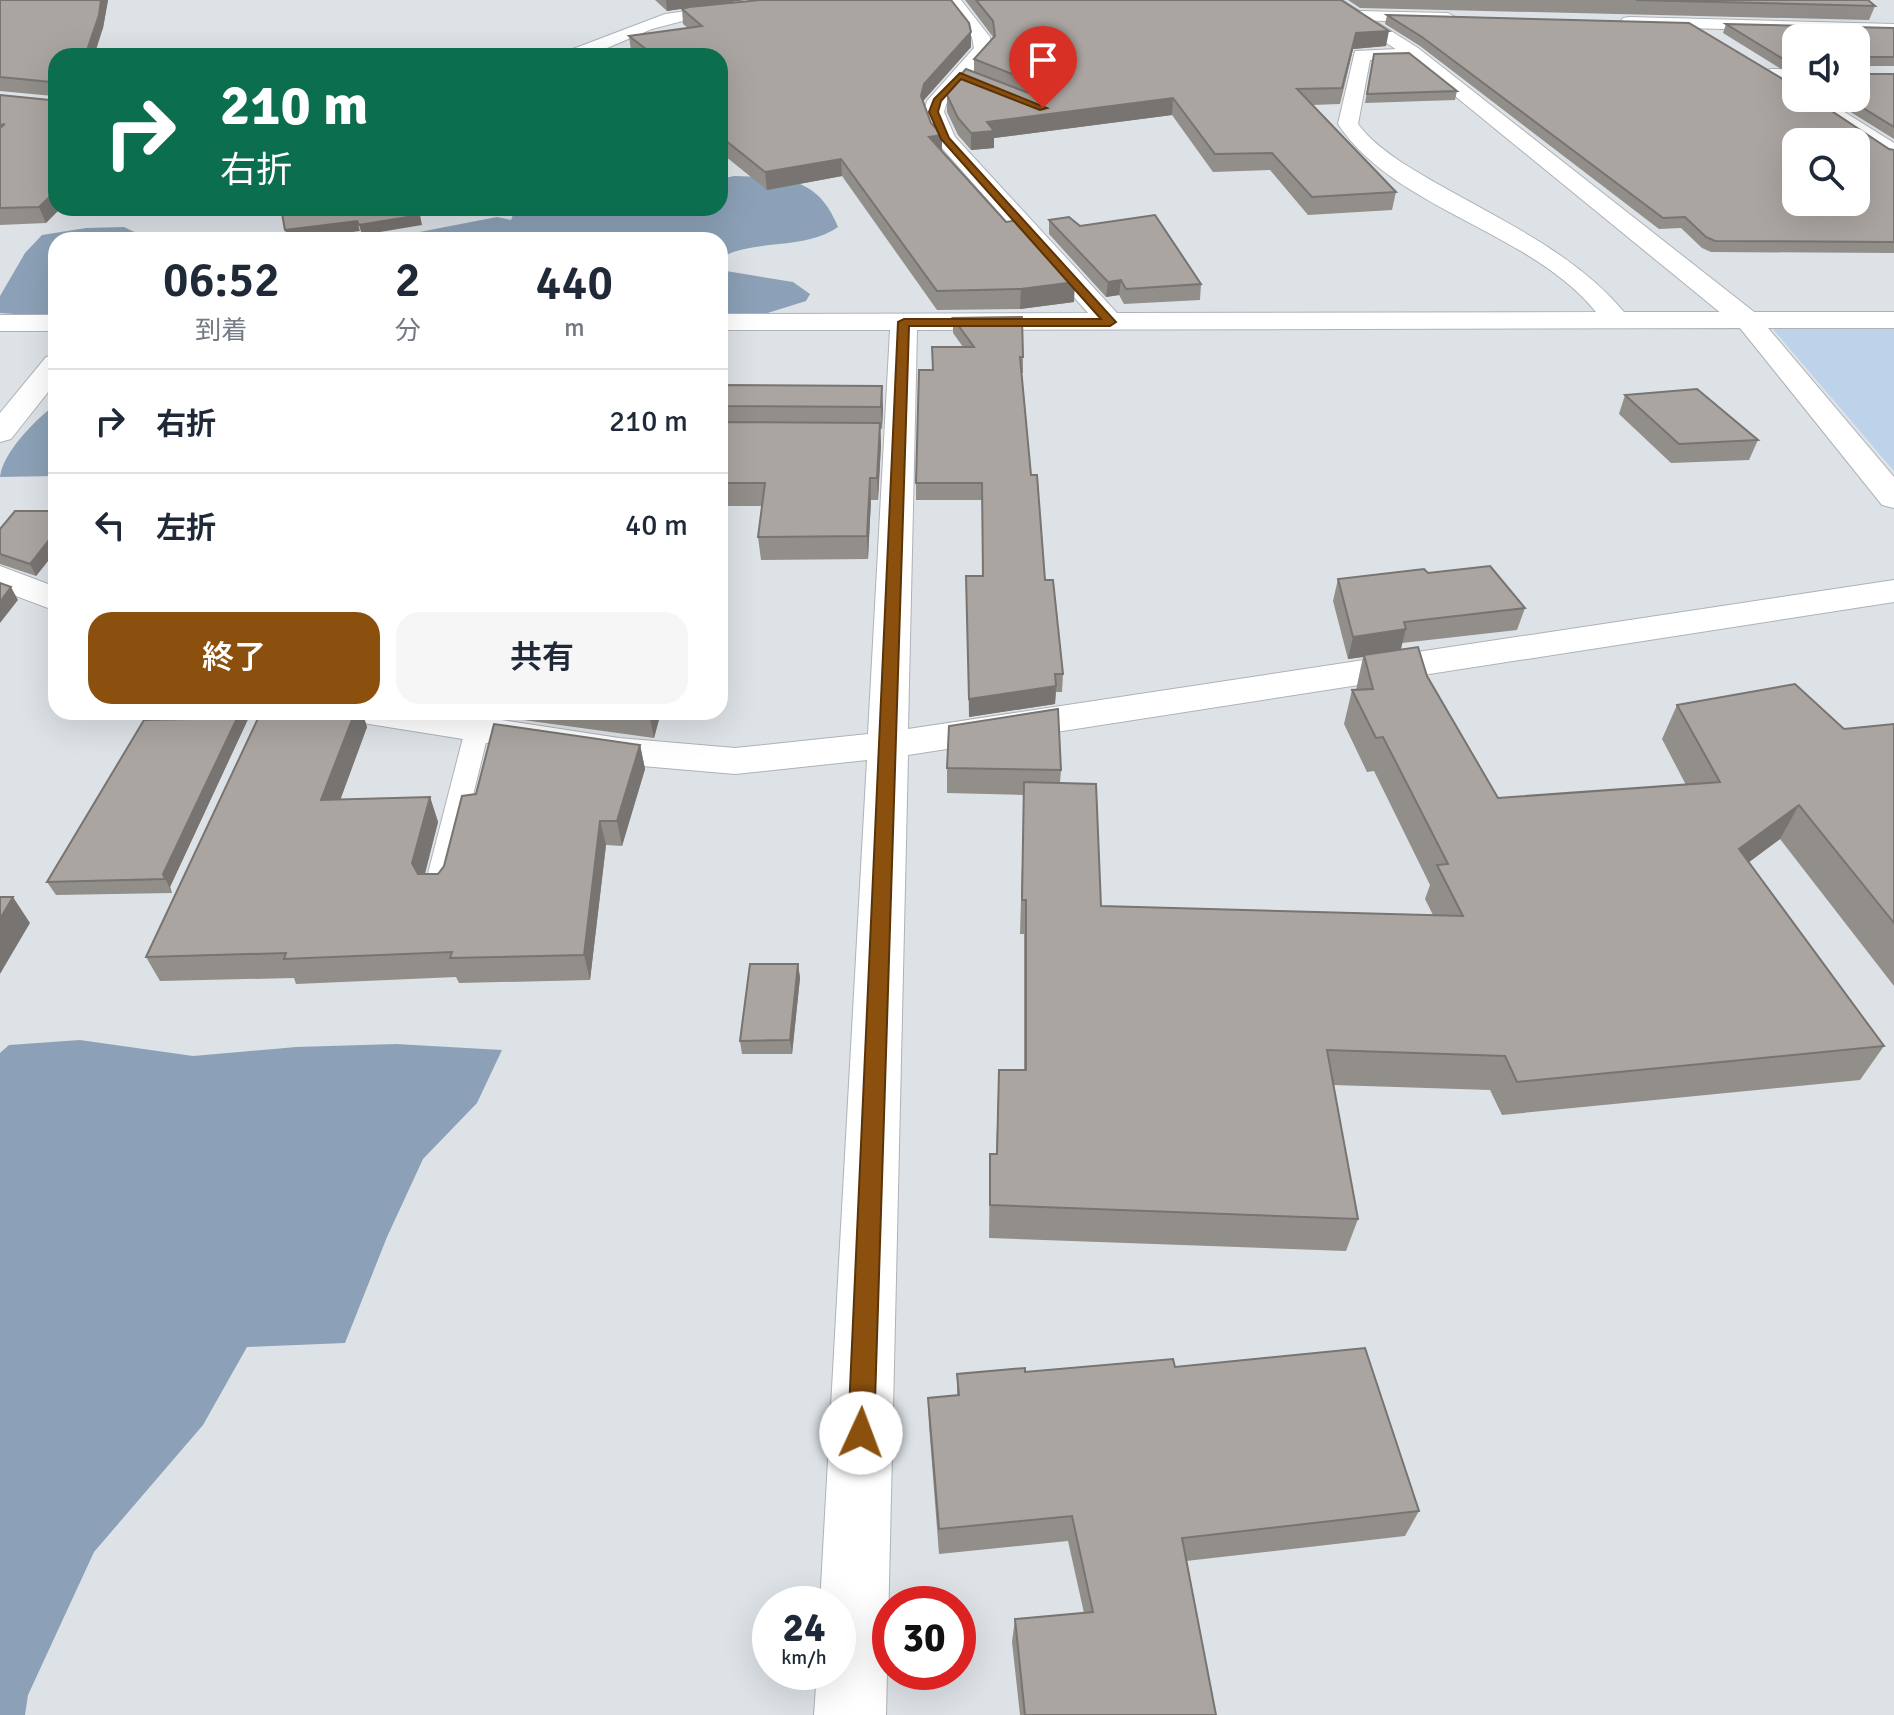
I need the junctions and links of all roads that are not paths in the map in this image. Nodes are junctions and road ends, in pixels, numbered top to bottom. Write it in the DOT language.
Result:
graph roads {
  1 [pos="826,0"];
  2 [pos="952,0"];
  3 [pos="1330,0"];
  4 [pos="1660,7"];
  5 [pos="1359,16"];
  6 [pos="1465,19"];
  7 [pos="1617,22"];
  8 [pos="1690,24"];
  9 [pos="1894,29"];
  10 [pos="1720,43"];
  11 [pos="591,48"];
  12 [pos="1412,52"];
  13 [pos="1782,73"];
  14 [pos="1782,81"];
  15 [pos="1830,112"];
  16 [pos="1856,128"];
  17 [pos="1870,132"];
  18 [pos="1894,134"];
  19 [pos="1870,137"];
  20 [pos="1894,152"];
  21 [pos="1894,320"];
  22 [pos="1748,321"];
  23 [pos="728,322"];
  24 [pos="904,322"];
  25 [pos="1110,322"];
  26 [pos="1618,322"];
  27 [pos="0,323"];
  28 [pos="48,323"];
  29 [pos="48,373"];
  30 [pos="0,433"];
  31 [pos="1894,498"];
  32 [pos="0,577"];
  33 [pos="1894,591"];
  34 [pos="48,597"];
  35 [pos="417,720"];
  36 [pos="477,730"];
  37 [pos="888,745"];
  38 [pos="437,889"];
  39 [pos="850,1715"];
  1 -- 11 [label="street"];
  2 -- 25 [label="street"];
  3 -- 5 [label="street"];
  4 -- 8 [label="street"];
  5 -- 6 [label="street"];
  5 -- 12 [label="street"];
  7 -- 8 [label="street"];
  8 -- 9 [label="street"];
  8 -- 10 [label="street"];
  12 -- 22 [label="street"];
  12 -- 26 [label="street"];
  13 -- 14 [label="street"];
  15 -- 16 [label="street"];
  17 -- 18 [label="street"];
  19 -- 20 [label="street"];
  21 -- 22 [label="street"];
  22 -- 26 [label="street"];
  22 -- 31 [label="street"];
  23 -- 24 [label="street"];
  24 -- 25 [label="street"];
  24 -- 37 [label="street"];
  25 -- 26 [label="street"];
  27 -- 28 [label="street"];
  29 -- 30 [label="street"];
  32 -- 34 [label="street"];
  33 -- 37 [label="street"];
  35 -- 36 [label="street"];
  36 -- 37 [label="street"];
  36 -- 38 [label="lane"];
  37 -- 39 [label="street"];
}
